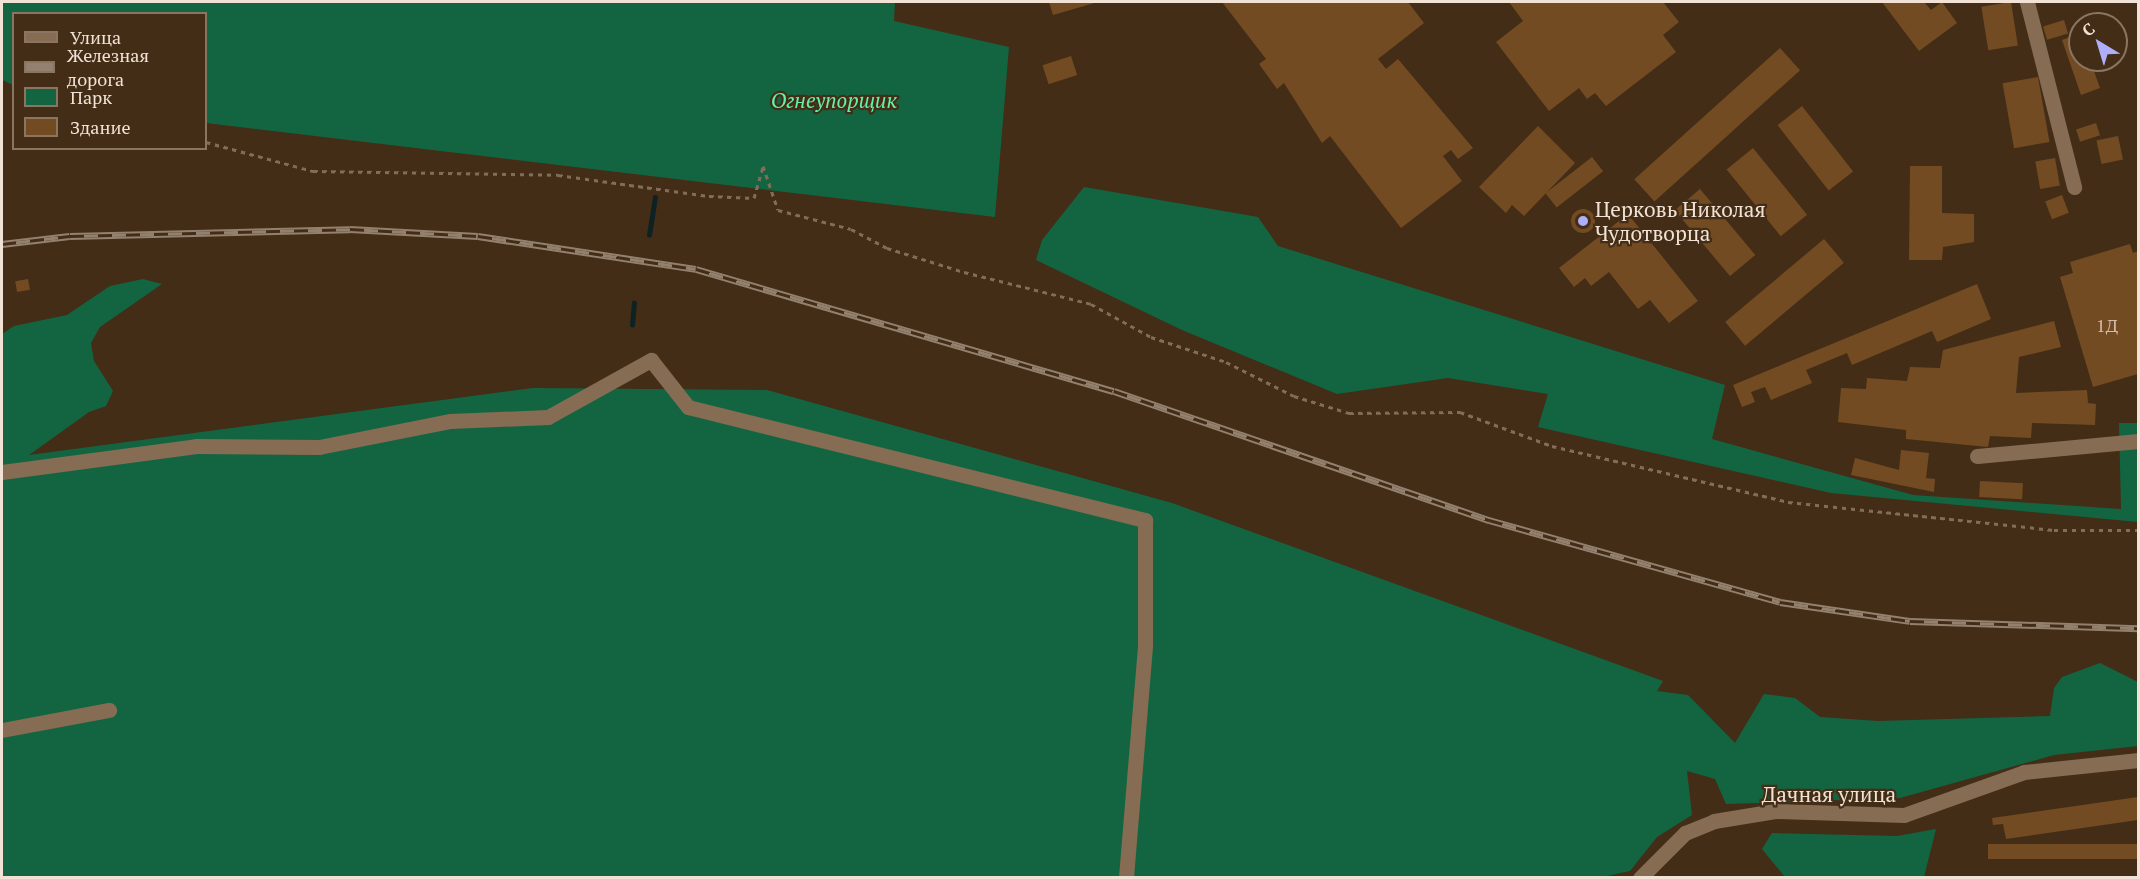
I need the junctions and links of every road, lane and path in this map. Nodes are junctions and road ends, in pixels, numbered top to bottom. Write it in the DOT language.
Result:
graph roads {
  1 [pos="2027,2"];
  2 [pos="207,142"];
  3 [pos="2074,187"];
  4 [pos="2139,441"];
  5 [pos="1977,456"];
  6 [pos="2,472"];
  7 [pos="2139,530"];
  8 [pos="109,710"];
  9 [pos="2,730"];
  10 [pos="2139,760"];
  11 [pos="1126,878"];
  12 [pos="1640,878"];
  1 -- 3 [label="street"];
  2 -- 7 [label="path"];
  4 -- 5 [label="street"];
  6 -- 11 [label="street"];
  8 -- 9 [label="street"];
  10 -- 12 [label="street, Дачная улица"];
}
